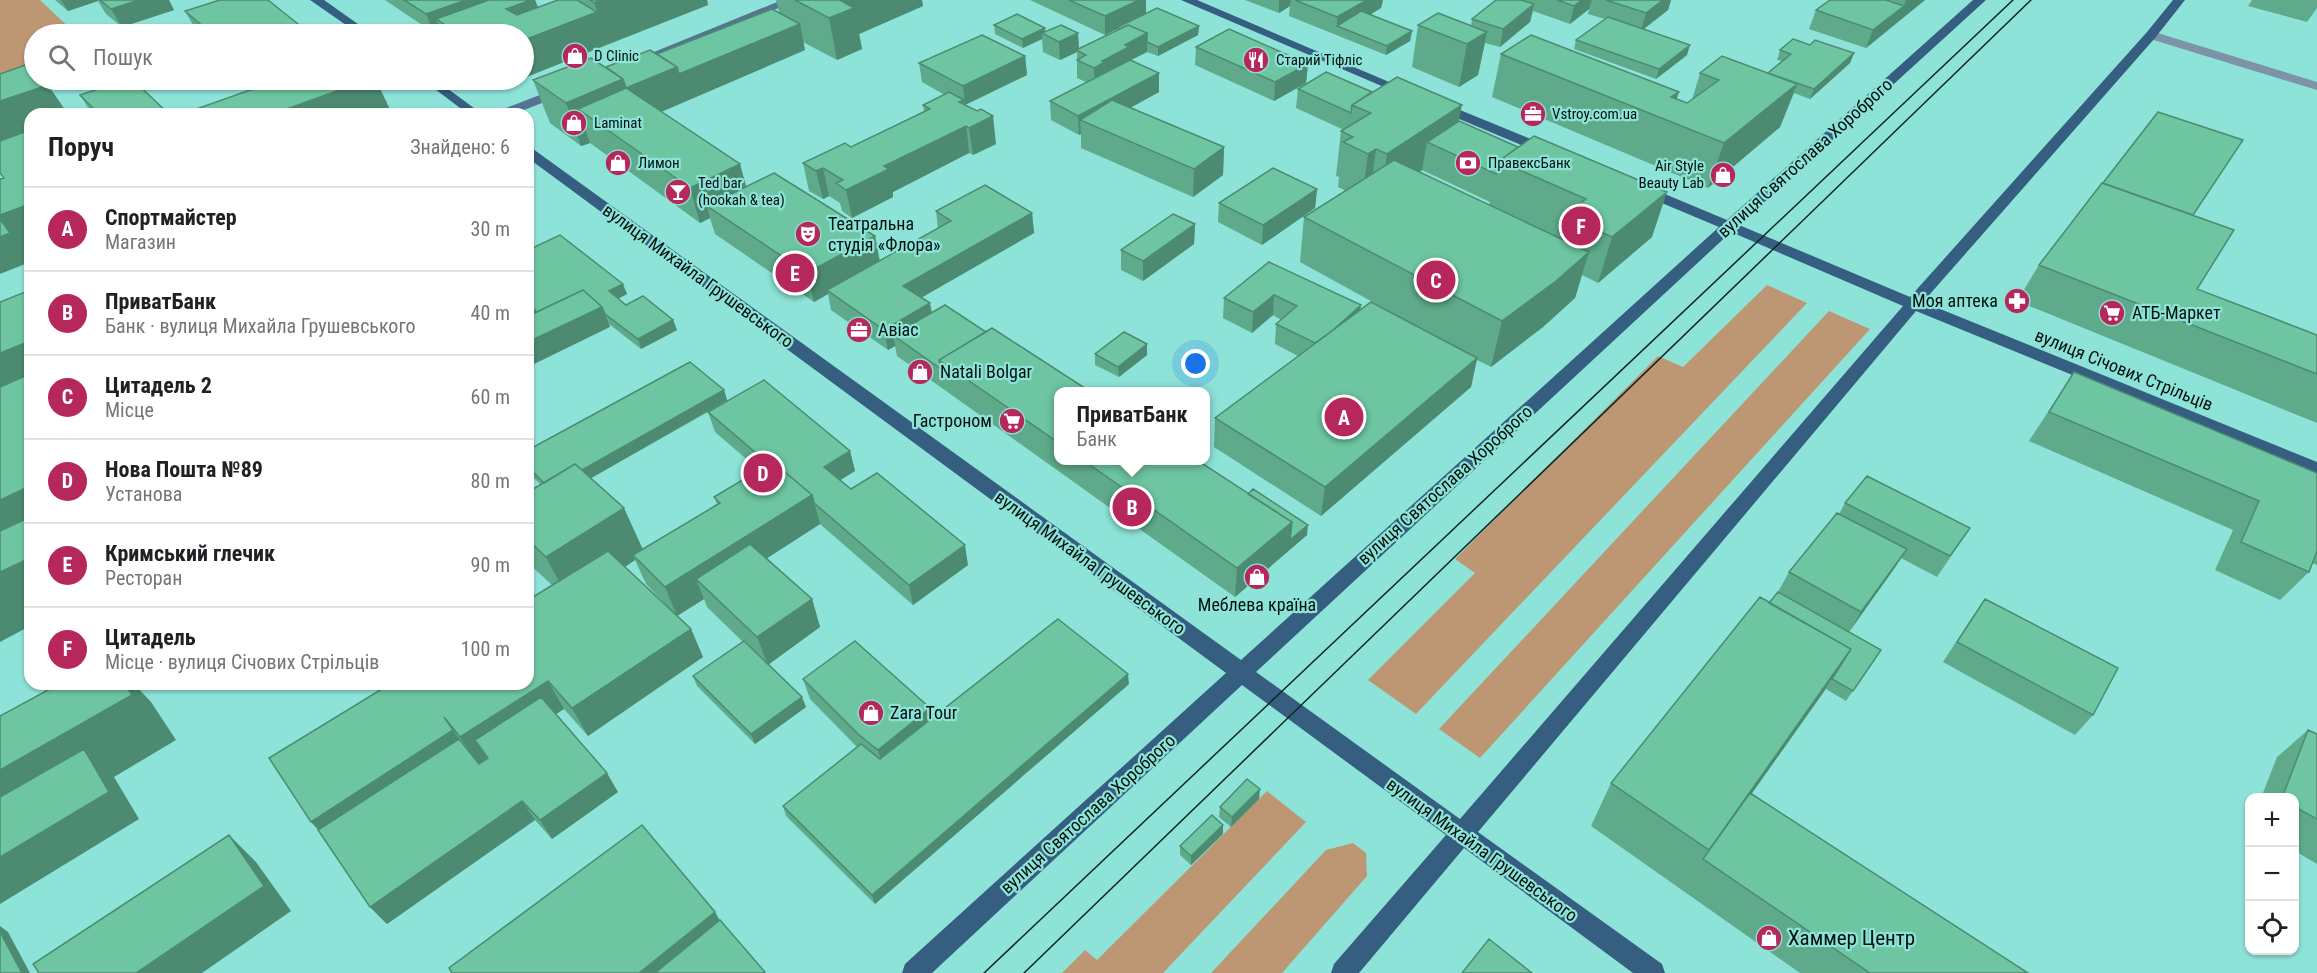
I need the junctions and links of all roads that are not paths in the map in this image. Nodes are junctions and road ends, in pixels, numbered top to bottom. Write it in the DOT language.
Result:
graph roads {
  1 [pos="316,0"];
  2 [pos="792,0"];
  3 [pos="1187,0"];
  4 [pos="1980,0"];
  5 [pos="2179,0"];
  6 [pos="351,24"];
  7 [pos="2151,35"];
  8 [pos="622,67"];
  9 [pos="578,84"];
  10 [pos="2317,86"];
  11 [pos="443,90"];
  12 [pos="468,108"];
  13 [pos="518,108"];
  14 [pos="534,156"];
  15 [pos="1563,157"];
  16 [pos="1628,184"];
  17 [pos="1729,226"];
  18 [pos="1913,304"];
  19 [pos="2317,469"];
  20 [pos="1241,673"];
  21 [pos="1461,834"];
  22 [pos="914,973"];
  23 [pos="1343,973"];
  24 [pos="1653,973"];
  1 -- 6 [label="main road"];
  2 -- 8 [label="street"];
  3 -- 15 [label="main road"];
  4 -- 17 [label="main road, вулиця Святослава Хороброго"];
  5 -- 7 [label="main road"];
  7 -- 10 [label="street"];
  7 -- 18 [label="main road"];
  9 -- 13 [label="street"];
  11 -- 12 [label="main road"];
  14 -- 20 [label="main road, вулиця Михайла Грушевського"];
  16 -- 17 [label="main road, вулиця Січових Стрільців"];
  17 -- 18 [label="main road, вулиця Січових Стрільців"];
  17 -- 20 [label="main road, вулиця Святослава Хороброго"];
  18 -- 19 [label="main road, вулиця Січових Стрільців"];
  18 -- 21 [label="main road"];
  20 -- 21 [label="main road, вулиця Михайла Грушевського"];
  20 -- 22 [label="main road, вулиця Святослава Хороброго"];
  21 -- 23 [label="main road"];
  21 -- 24 [label="main road, вулиця Михайла Грушевського"];
}
